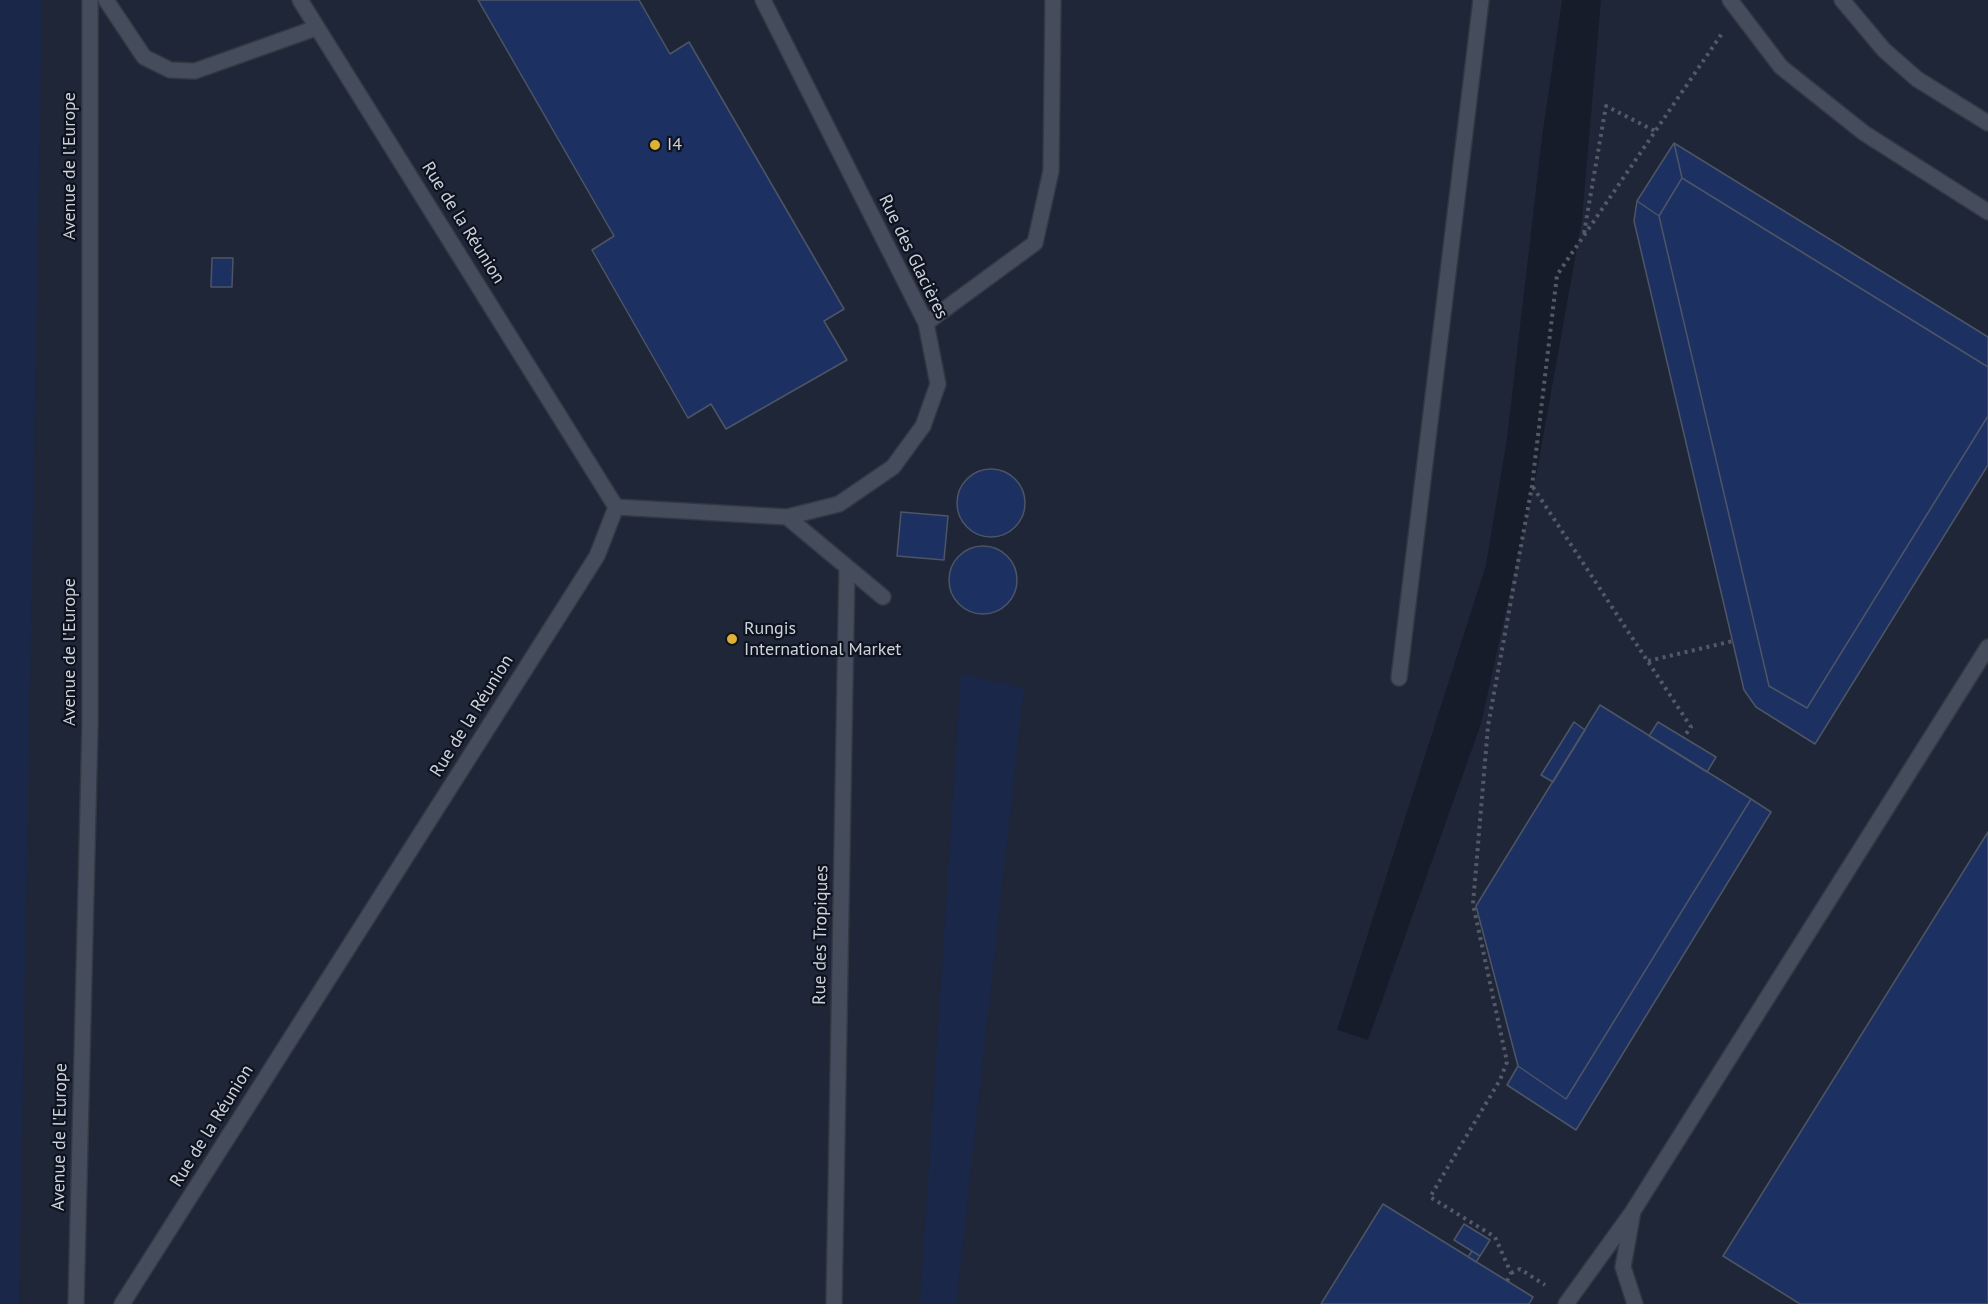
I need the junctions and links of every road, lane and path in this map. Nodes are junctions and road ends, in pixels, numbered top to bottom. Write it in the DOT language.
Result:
graph roads {
  1 [pos="90,0"];
  2 [pos="106,0"];
  3 [pos="300,0"];
  4 [pos="763,0"];
  5 [pos="1053,0"];
  6 [pos="1481,0"];
  7 [pos="1730,0"];
  8 [pos="1842,0"];
  9 [pos="1727,26"];
  10 [pos="316,28"];
  11 [pos="1988,123"];
  12 [pos="1655,132"];
  13 [pos="1988,212"];
  14 [pos="1583,237"];
  15 [pos="926,323"];
  16 [pos="1532,486"];
  17 [pos="616,507"];
  18 [pos="787,517"];
  19 [pos="847,567"];
  20 [pos="883,597"];
  21 [pos="1733,641"];
  22 [pos="1988,647"];
  23 [pos="1648,661"];
  24 [pos="1400,678"];
  25 [pos="1683,738"];
  26 [pos="1633,1211"];
  27 [pos="1511,1273"];
  28 [pos="1506,1281"];
  29 [pos="1545,1285"];
  30 [pos="76,1304"];
  31 [pos="122,1304"];
  32 [pos="834,1304"];
  33 [pos="1566,1304"];
  34 [pos="1635,1304"];
  1 -- 30 [label="lane, Avenue de l'Europe"];
  2 -- 10 [label="lane"];
  3 -- 10 [label="lane, Rue de la Réunion"];
  4 -- 15 [label="lane, Rue des Glacières"];
  5 -- 15 [label="lane"];
  6 -- 24 [label="lane"];
  7 -- 13 [label="lane"];
  8 -- 11 [label="lane"];
  9 -- 12 [label="path"];
  10 -- 17 [label="lane, Rue de la Réunion"];
  12 -- 14 [label="path"];
  12 -- 14 [label="path"];
  14 -- 16 [label="path"];
  15 -- 18 [label="lane, Rue des Glacières"];
  16 -- 23 [label="path"];
  16 -- 27 [label="path"];
  17 -- 18 [label="lane, Rue des Glacières"];
  17 -- 31 [label="lane, Rue de la Réunion"];
  18 -- 19 [label="lane"];
  19 -- 20 [label="lane"];
  19 -- 32 [label="lane, Rue des Tropiques"];
  21 -- 23 [label="path"];
  22 -- 26 [label="lane"];
  23 -- 25 [label="path"];
  26 -- 33 [label="lane"];
  26 -- 34 [label="lane"];
  27 -- 28 [label="path"];
  27 -- 29 [label="path"];
}
